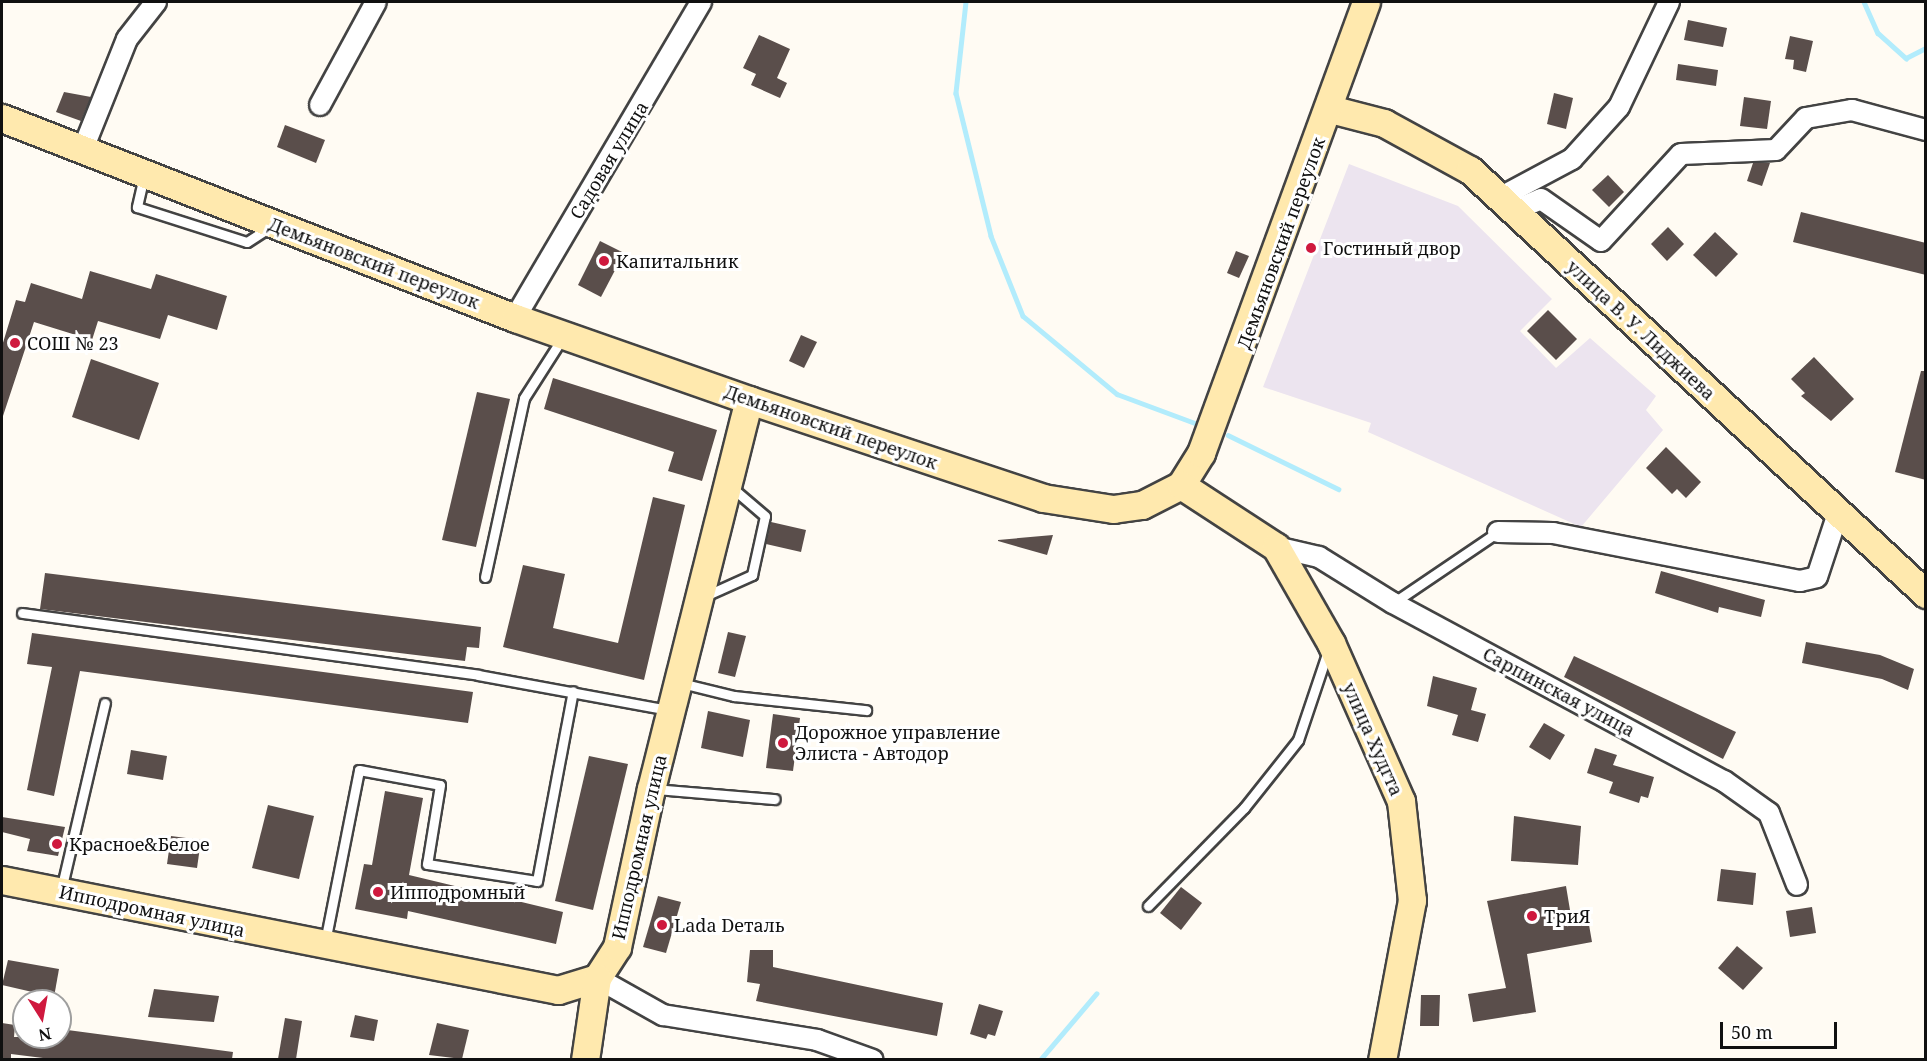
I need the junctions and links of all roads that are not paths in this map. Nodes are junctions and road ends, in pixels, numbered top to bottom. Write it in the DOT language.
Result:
graph roads {
  1 [pos="156,2"];
  2 [pos="375,2"];
  3 [pos="702,2"];
  4 [pos="1366,2"];
  5 [pos="1669,2"];
  6 [pos="320,105"];
  7 [pos="1330,109"];
  8 [pos="2,118"];
  9 [pos="1926,130"];
  10 [pos="83,149"];
  11 [pos="1506,204"];
  12 [pos="515,318"];
  13 [pos="564,334"];
  14 [pos="749,400"];
  15 [pos="728,484"];
  16 [pos="1181,484"];
  17 [pos="1838,513"];
  18 [pos="1498,532"];
  19 [pos="1276,547"];
  20 [pos="485,577"];
  21 [pos="1926,594"];
  22 [pos="698,599"];
  23 [pos="1393,603"];
  24 [pos="22,613"];
  25 [pos="1331,643"];
  26 [pos="678,682"];
  27 [pos="573,691"];
  28 [pos="105,702"];
  29 [pos="670,710"];
  30 [pos="866,710"];
  31 [pos="651,789"];
  32 [pos="775,799"];
  33 [pos="2,880"];
  34 [pos="1797,885"];
  35 [pos="60,892"];
  36 [pos="1148,906"];
  37 [pos="324,947"];
  38 [pos="597,978"];
  39 [pos="585,1059"];
  40 [pos="873,1059"];
  41 [pos="1383,1059"];
  1 -- 10 [label="street"];
  2 -- 6 [label="street"];
  3 -- 12 [label="street, Садовая улица"];
  4 -- 7 [label="street, Демьяновский переулок"];
  5 -- 11 [label="street"];
  7 -- 11 [label="street, улица В. У. Лиджиева"];
  7 -- 16 [label="street, Демьяновский переулок"];
  8 -- 10 [label="street, Демьяновский переулок"];
  9 -- 11 [label="street"];
  10 -- 12 [label="street, Демьяновский переулок"];
  11 -- 17 [label="street, улица В. У. Лиджиева"];
  12 -- 13 [label="street, Демьяновский переулок"];
  13 -- 14 [label="street, Демьяновский переулок"];
  13 -- 20 [label="lane"];
  14 -- 15 [label="street, Ипподромная улица"];
  14 -- 16 [label="street, Демьяновский переулок"];
  15 -- 22 [label="street, Ипподромная улица"];
  15 -- 22 [label="lane"];
  16 -- 19 [label="street, улица Худгта"];
  17 -- 18 [label="street"];
  17 -- 21 [label="street, улица В. У. Лиджиева"];
  18 -- 23 [label="lane"];
  19 -- 23 [label="street, Сарпинская улица"];
  19 -- 25 [label="street, улица Худгта"];
  22 -- 26 [label="street, Ипподромная улица"];
  23 -- 34 [label="street, Сарпинская улица"];
  24 -- 27 [label="lane"];
  25 -- 36 [label="lane"];
  25 -- 41 [label="street, улица Худгта"];
  26 -- 29 [label="street, Ипподромная улица"];
  26 -- 30 [label="lane"];
  27 -- 29 [label="lane"];
  27 -- 37 [label="lane"];
  28 -- 35 [label="lane"];
  29 -- 31 [label="street, Ипподромная улица"];
  31 -- 32 [label="lane"];
  31 -- 38 [label="street, Ипподромная улица"];
  33 -- 35 [label="street, Ипподромная улица"];
  35 -- 37 [label="street, Ипподромная улица"];
  37 -- 38 [label="street, Ипподромная улица"];
  38 -- 39 [label="street"];
  38 -- 40 [label="street"];
}
